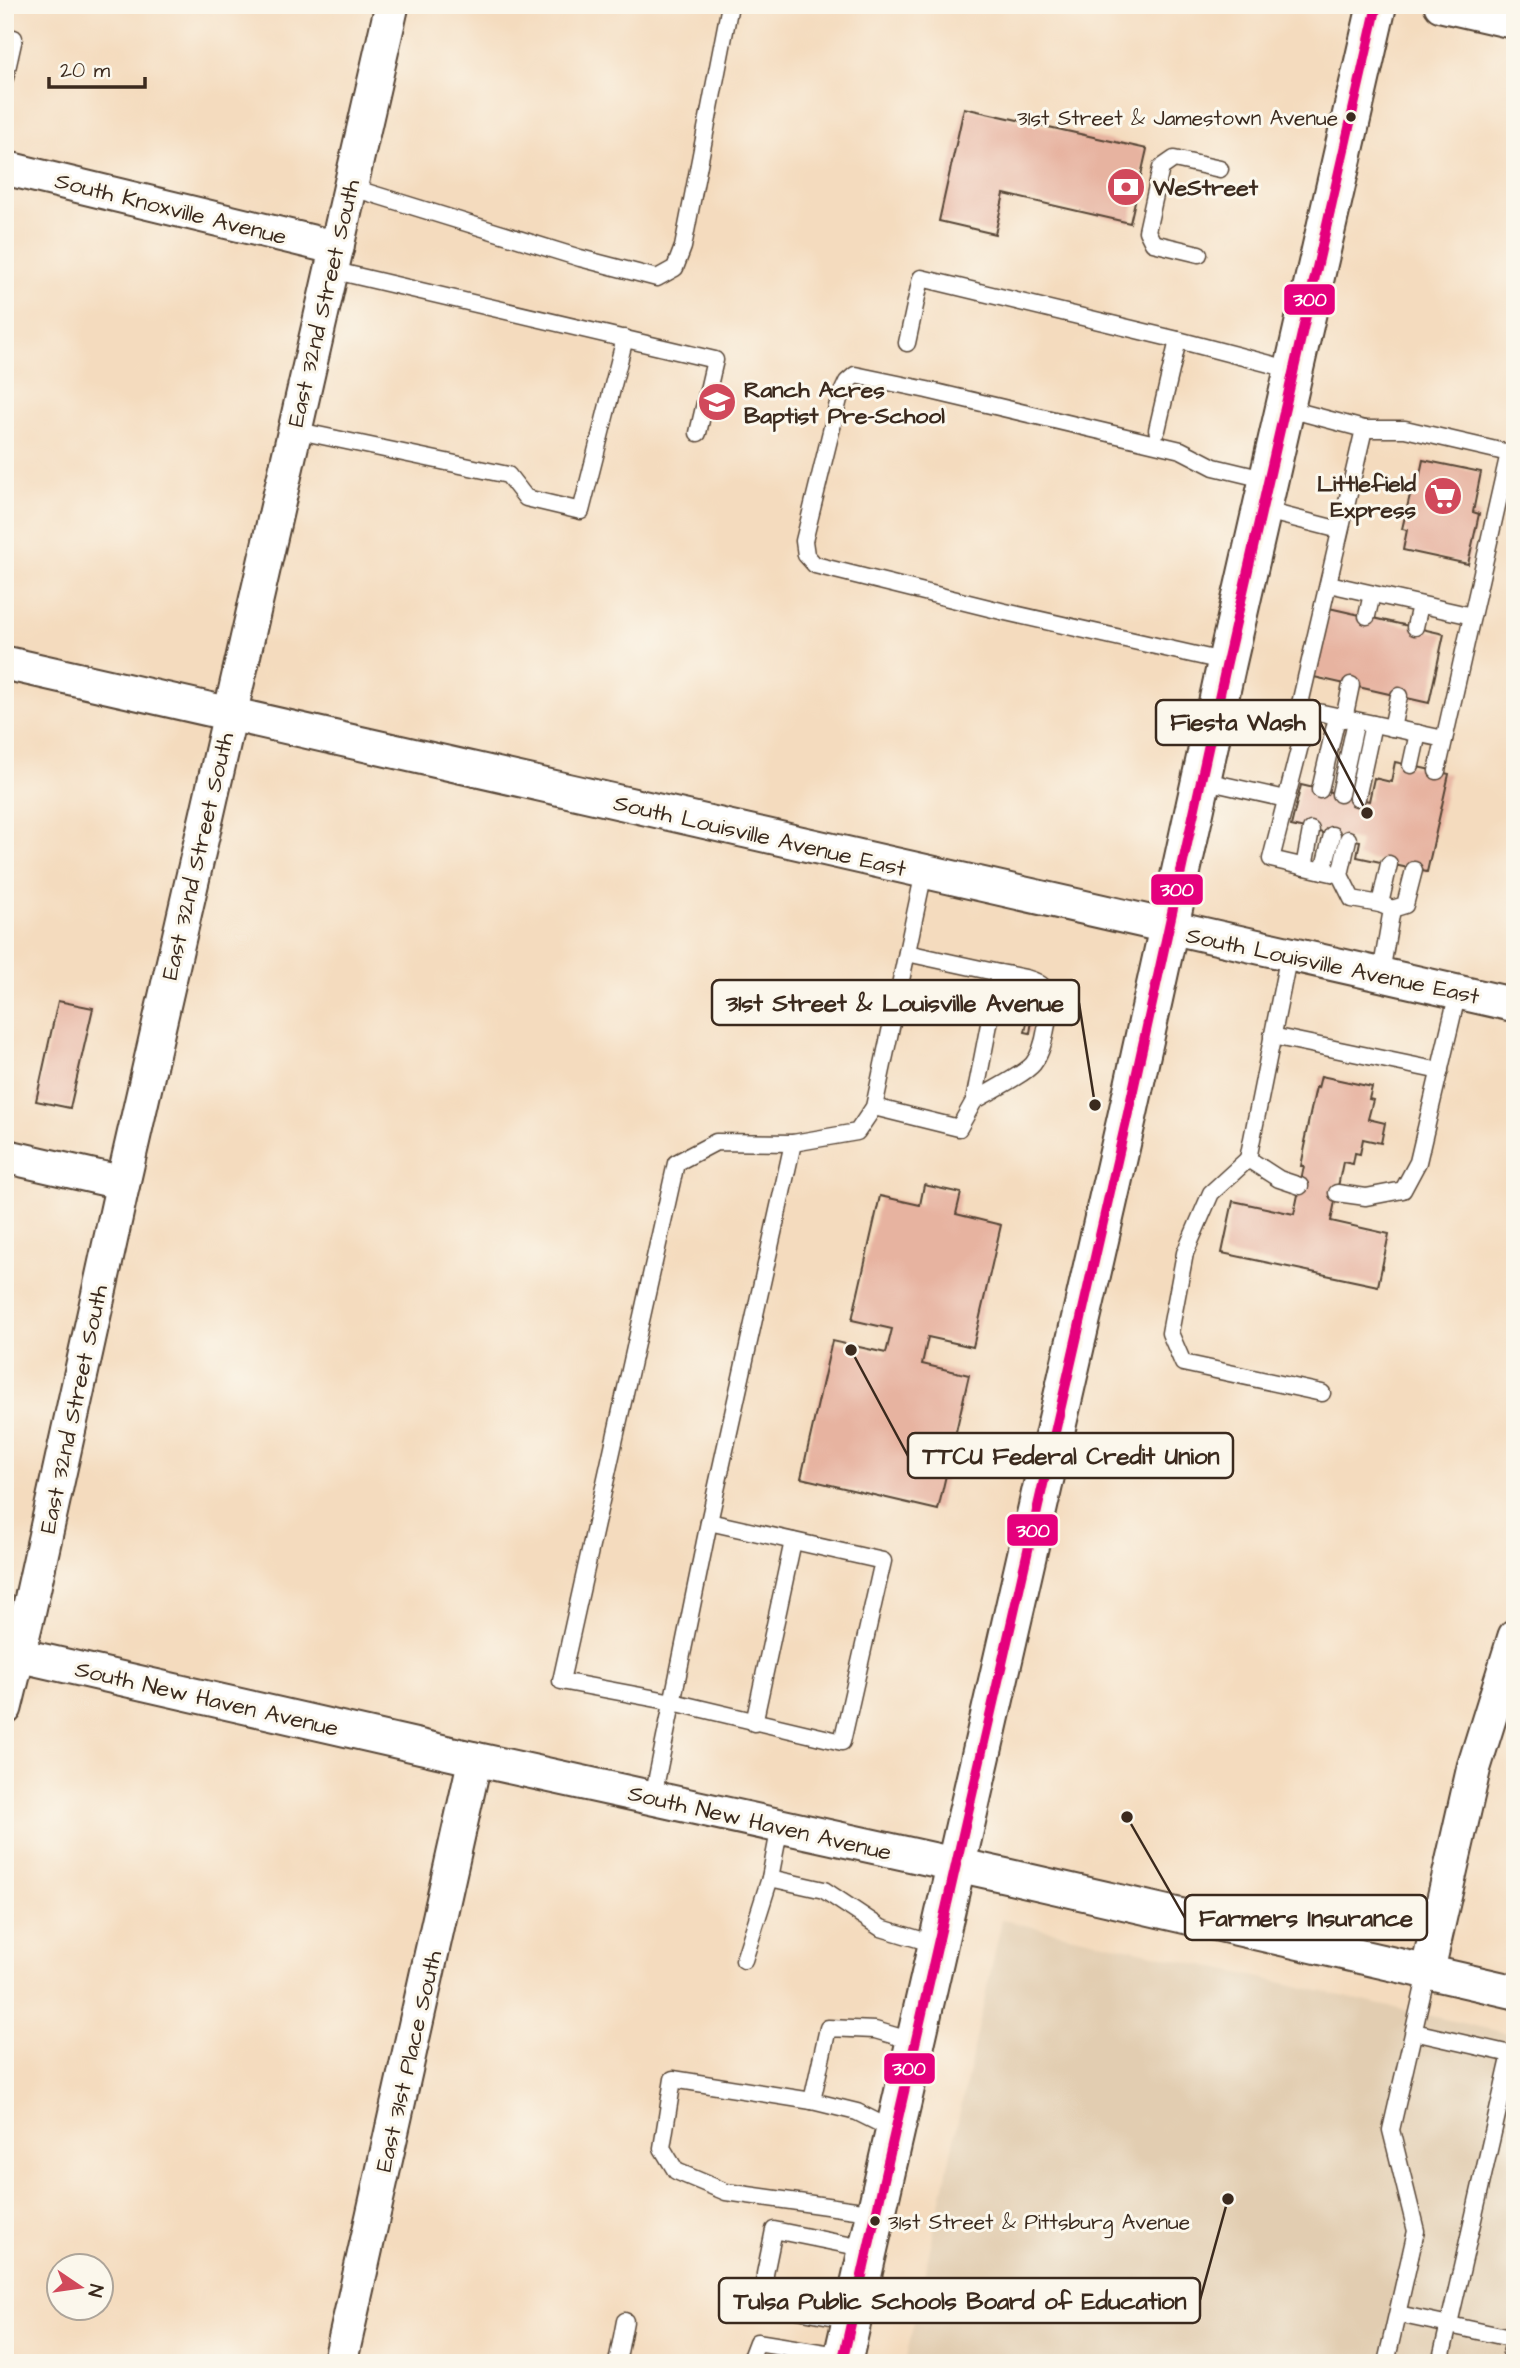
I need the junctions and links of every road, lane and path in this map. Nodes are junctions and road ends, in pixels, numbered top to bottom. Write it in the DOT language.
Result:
graph roads {
  1 [pos="392,5"];
  2 [pos="730,5"];
  3 [pos="1377,5"];
  4 [pos="1441,5"];
  5 [pos="1515,22"];
  6 [pos="14,38"];
  7 [pos="5,78"];
  8 [pos="5,168"];
  9 [pos="1220,169"];
  10 [pos="350,187"];
  11 [pos="1199,254"];
  12 [pos="334,259"];
  13 [pos="625,338"];
  14 [pos="1178,340"];
  15 [pos="907,342"];
  16 [pos="1293,370"];
  17 [pos="1284,408"];
  18 [pos="1364,429"];
  19 [pos="294,430"];
  20 [pos="1157,430"];
  21 [pos="698,433"];
  22 [pos="1265,495"];
  23 [pos="1340,530"];
  24 [pos="1329,584"];
  25 [pos="1372,594"];
  26 [pos="1420,605"];
  27 [pos="1367,616"];
  28 [pos="1472,616"];
  29 [pos="1415,627"];
  30 [pos="1227,662"];
  31 [pos="5,663"];
  32 [pos="1351,685"];
  33 [pos="1399,696"];
  34 [pos="1299,708"];
  35 [pos="229,715"];
  36 [pos="1346,719"];
  37 [pos="1373,724"];
  38 [pos="1392,728"];
  39 [pos="1418,733"];
  40 [pos="1444,739"];
  41 [pos="1411,765"];
  42 [pos="1437,771"];
  43 [pos="1201,780"];
  44 [pos="1320,790"];
  45 [pos="1340,794"];
  46 [pos="1357,798"];
  47 [pos="1286,799"];
  48 [pos="1311,830"];
  49 [pos="1389,864"];
  50 [pos="1304,867"];
  51 [pos="1414,870"];
  52 [pos="1323,871"];
  53 [pos="924,872"];
  54 [pos="1340,875"];
  55 [pos="1386,907"];
  56 [pos="1170,929"];
  57 [pos="907,953"];
  58 [pos="1289,954"];
  59 [pos="999,973"];
  60 [pos="1381,973"];
  61 [pos="1458,992"];
  62 [pos="1515,1005"];
  63 [pos="1272,1036"];
  64 [pos="1440,1070"];
  65 [pos="974,1101"];
  66 [pos="874,1107"];
  67 [pos="793,1143"];
  68 [pos="5,1156"];
  69 [pos="1248,1159"];
  70 [pos="122,1183"];
  71 [pos="1300,1186"];
  72 [pos="1337,1193"];
  73 [pos="1322,1393"];
  74 [pos="709,1522"];
  75 [pos="793,1541"];
  76 [pos="1515,1636"];
  77 [pos="12,1654"];
  78 [pos="673,1702"];
  79 [pos="5,1708"];
  80 [pos="754,1723"];
  81 [pos="475,1759"];
  82 [pos="653,1797"];
  83 [pos="780,1826"];
  84 [pos="957,1865"];
  85 [pos="770,1878"];
  86 [pos="939,1945"];
  87 [pos="744,1960"];
  88 [pos="1427,1973"];
  89 [pos="1515,1992"];
  90 [pos="1414,2032"];
  91 [pos="916,2042"];
  92 [pos="1513,2054"];
  93 [pos="812,2101"];
  94 [pos="895,2131"];
  95 [pos="872,2231"];
  96 [pos="1398,2314"];
  97 [pos="852,2320"];
  98 [pos="625,2321"];
  99 [pos="1449,2325"];
  100 [pos="1515,2338"];
  101 [pos="843,2359"];
  102 [pos="340,2363"];
  103 [pos="617,2363"];
  104 [pos="749,2363"];
  105 [pos="1387,2363"];
  106 [pos="1440,2363"];
  107 [pos="1509,2363"];
  1 -- 10 [label="street, East 32nd Street South"];
  2 -- 10 [label="lane"];
  3 -- 16 [label="main road"];
  4 -- 5 [label="street"];
  6 -- 7 [label="lane"];
  8 -- 12 [label="street, South Knoxville Avenue"];
  9 -- 11 [label="lane"];
  10 -- 12 [label="street, East 32nd Street South"];
  12 -- 13 [label="lane"];
  12 -- 19 [label="street, East 32nd Street South"];
  13 -- 19 [label="lane"];
  13 -- 21 [label="lane"];
  14 -- 15 [label="lane"];
  14 -- 16 [label="lane"];
  14 -- 20 [label="lane"];
  16 -- 17 [label="main road"];
  17 -- 18 [label="lane"];
  17 -- 22 [label="main road"];
  18 -- 23 [label="lane"];
  18 -- 28 [label="lane"];
  19 -- 35 [label="street, East 32nd Street South"];
  22 -- 23 [label="lane"];
  22 -- 30 [label="main road"];
  22 -- 30 [label="lane"];
  23 -- 24 [label="lane"];
  24 -- 25 [label="lane"];
  24 -- 34 [label="lane"];
  25 -- 26 [label="lane"];
  25 -- 27 [label="lane"];
  26 -- 28 [label="lane"];
  26 -- 29 [label="lane"];
  28 -- 40 [label="lane"];
  30 -- 43 [label="main road"];
  31 -- 35 [label="street, South Louisville Avenue East"];
  32 -- 36 [label="lane"];
  33 -- 38 [label="lane"];
  34 -- 36 [label="lane"];
  34 -- 47 [label="lane"];
  35 -- 53 [label="street, South Louisville Avenue East"];
  35 -- 70 [label="street, East 32nd Street South"];
  36 -- 37 [label="lane"];
  36 -- 44 [label="lane"];
  36 -- 45 [label="lane"];
  37 -- 38 [label="lane"];
  37 -- 46 [label="lane"];
  38 -- 39 [label="lane"];
  39 -- 40 [label="lane"];
  39 -- 41 [label="lane"];
  40 -- 42 [label="lane"];
  43 -- 47 [label="lane"];
  43 -- 56 [label="main road"];
  47 -- 50 [label="lane"];
  48 -- 50 [label="lane"];
  49 -- 55 [label="lane"];
  50 -- 52 [label="lane"];
  51 -- 55 [label="lane"];
  52 -- 54 [label="lane"];
  52 -- 54 [label="lane"];
  53 -- 56 [label="street, South Louisville Avenue East"];
  53 -- 57 [label="lane"];
  54 -- 55 [label="lane"];
  55 -- 60 [label="lane"];
  56 -- 58 [label="street, South Louisville Avenue East"];
  56 -- 84 [label="main road"];
  57 -- 59 [label="lane"];
  57 -- 66 [label="lane"];
  58 -- 60 [label="street, South Louisville Avenue East"];
  58 -- 63 [label="lane"];
  59 -- 65 [label="lane"];
  59 -- 65 [label="lane"];
  60 -- 61 [label="street, South Louisville Avenue East"];
  61 -- 62 [label="street, South Louisville Avenue East"];
  61 -- 64 [label="lane"];
  63 -- 64 [label="lane"];
  63 -- 69 [label="lane"];
  64 -- 72 [label="lane"];
  65 -- 66 [label="lane"];
  66 -- 67 [label="lane"];
  67 -- 74 [label="lane"];
  67 -- 78 [label="lane"];
  68 -- 70 [label="street"];
  69 -- 71 [label="lane"];
  69 -- 73 [label="lane"];
  70 -- 77 [label="street, East 32nd Street South"];
  74 -- 75 [label="lane"];
  74 -- 78 [label="lane"];
  75 -- 80 [label="lane"];
  75 -- 80 [label="lane"];
  76 -- 88 [label="street"];
  77 -- 79 [label="street, East 32nd Street South"];
  77 -- 81 [label="street, South New Haven Avenue"];
  78 -- 80 [label="lane"];
  78 -- 82 [label="lane"];
  81 -- 82 [label="street, South New Haven Avenue"];
  81 -- 102 [label="street, East 31st Place South"];
  82 -- 83 [label="street, South New Haven Avenue"];
  83 -- 84 [label="street, South New Haven Avenue"];
  83 -- 85 [label="lane"];
  84 -- 86 [label="main road"];
  84 -- 88 [label="street, South New Haven Avenue"];
  85 -- 86 [label="lane"];
  85 -- 87 [label="lane"];
  86 -- 91 [label="main road"];
  88 -- 89 [label="street, South New Haven Avenue"];
  88 -- 90 [label="lane"];
  90 -- 92 [label="lane"];
  90 -- 96 [label="lane"];
  91 -- 93 [label="lane"];
  91 -- 94 [label="main road"];
  92 -- 99 [label="lane"];
  93 -- 94 [label="lane"];
  93 -- 95 [label="lane"];
  94 -- 95 [label="main road"];
  95 -- 97 [label="main road"];
  95 -- 97 [label="lane"];
  96 -- 99 [label="lane"];
  96 -- 105 [label="lane"];
  97 -- 101 [label="main road"];
  98 -- 103 [label="lane"];
  99 -- 100 [label="lane"];
  99 -- 106 [label="lane"];
  100 -- 107 [label="lane"];
  101 -- 104 [label="lane"];
}
